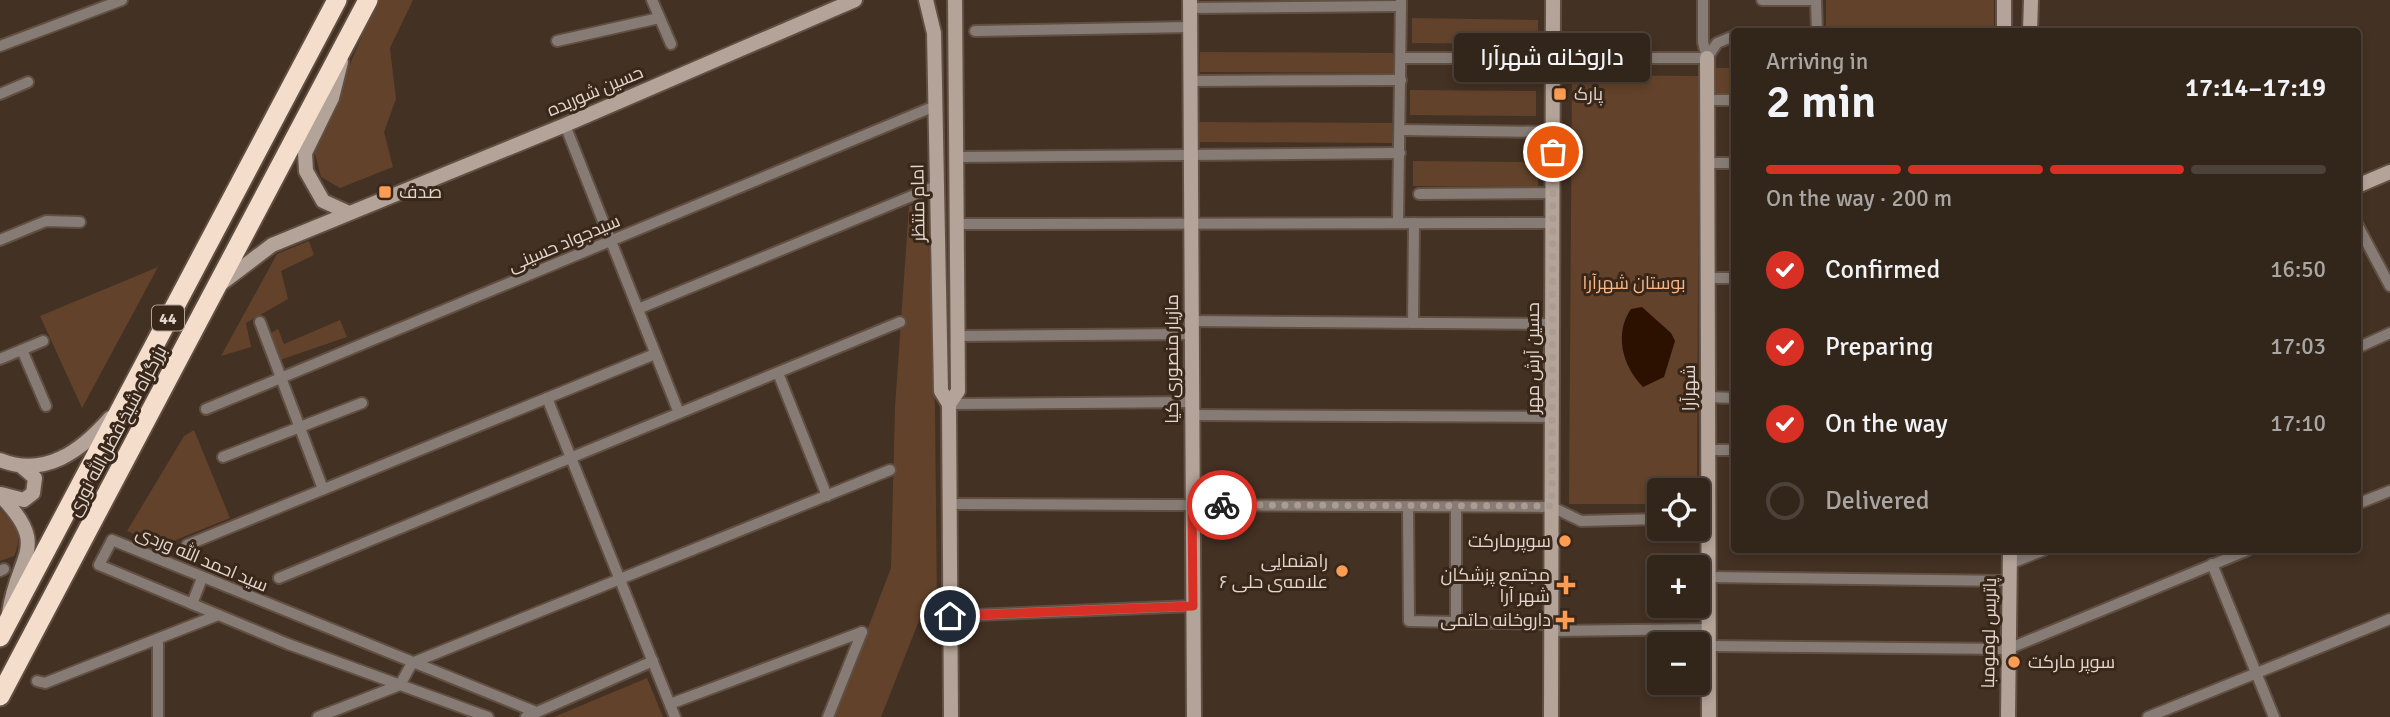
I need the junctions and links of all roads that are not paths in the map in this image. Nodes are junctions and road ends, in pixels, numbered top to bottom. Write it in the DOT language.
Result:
graph roads {
  1 [pos="122,0"];
  2 [pos="337,0"];
  3 [pos="368,0"];
  4 [pos="654,0"];
  5 [pos="855,0"];
  6 [pos="926,0"];
  7 [pos="946,0"];
  8 [pos="955,0"];
  9 [pos="1553,0"];
  10 [pos="1703,0"];
  11 [pos="1762,0"];
  12 [pos="1816,0"];
  13 [pos="2004,0"];
  14 [pos="2031,0"];
  15 [pos="1401,3"];
  16 [pos="1190,4"];
  17 [pos="659,18"];
  18 [pos="1190,27"];
  19 [pos="1817,28"];
  20 [pos="2004,28"];
  21 [pos="2030,28"];
  22 [pos="975,31"];
  23 [pos="1731,37"];
  24 [pos="557,41"];
  25 [pos="345,44"];
  26 [pos="671,44"];
  27 [pos="0,46"];
  28 [pos="1401,58"];
  29 [pos="1553,58"];
  30 [pos="1707,58"];
  31 [pos="1401,80"];
  32 [pos="1190,81"];
  33 [pos="28,82"];
  34 [pos="0,94"];
  35 [pos="1707,100"];
  36 [pos="1731,100"];
  37 [pos="935,106"];
  38 [pos="565,125"];
  39 [pos="1400,130"];
  40 [pos="1553,132"];
  41 [pos="1400,153"];
  42 [pos="1191,155"];
  43 [pos="956,157"];
  44 [pos="1708,163"];
  45 [pos="1731,163"];
  46 [pos="2390,172"];
  47 [pos="2361,184"];
  48 [pos="936,186"];
  49 [pos="1553,193"];
  50 [pos="1419,194"];
  51 [pos="349,213"];
  52 [pos="80,222"];
  53 [pos="1398,223"];
  54 [pos="1414,223"];
  55 [pos="1552,223"];
  56 [pos="957,224"];
  57 [pos="1191,224"];
  58 [pos="2361,232"];
  59 [pos="0,240"];
  60 [pos="611,242"];
  61 [pos="1708,278"];
  62 [pos="1731,278"];
  63 [pos="218,286"];
  64 [pos="2390,286"];
  65 [pos="638,309"];
  66 [pos="260,322"];
  67 [pos="900,323"];
  68 [pos="1413,323"];
  69 [pos="1552,324"];
  70 [pos="1191,327"];
  71 [pos="2390,333"];
  72 [pos="957,336"];
  73 [pos="43,341"];
  74 [pos="2361,346"];
  75 [pos="22,350"];
  76 [pos="655,354"];
  77 [pos="0,359"];
  78 [pos="778,373"];
  79 [pos="281,378"];
  80 [pos="1708,397"];
  81 [pos="547,398"];
  82 [pos="1731,398"];
  83 [pos="124,401"];
  84 [pos="362,402"];
  85 [pos="949,404"];
  86 [pos="46,406"];
  87 [pos="1192,408"];
  88 [pos="206,409"];
  89 [pos="679,413"];
  90 [pos="1552,416"];
  91 [pos="299,427"];
  92 [pos="1709,450"];
  93 [pos="1731,450"];
  94 [pos="223,457"];
  95 [pos="571,458"];
  96 [pos="0,460"];
  97 [pos="21,466"];
  98 [pos="890,470"];
  99 [pos="1707,478"];
  100 [pos="323,489"];
  101 [pos="2390,491"];
  102 [pos="0,494"];
  103 [pos="827,496"];
  104 [pos="2361,502"];
  105 [pos="950,504"];
  106 [pos="1192,505"];
  107 [pos="1408,506"];
  108 [pos="1455,506"];
  109 [pos="1552,506"];
  110 [pos="1647,519"];
  111 [pos="187,545"];
  112 [pos="2029,553"];
  113 [pos="2240,553"];
  114 [pos="2010,557"];
  115 [pos="2212,564"];
  116 [pos="1710,577"];
  117 [pos="202,578"];
  118 [pos="279,578"];
  119 [pos="620,579"];
  120 [pos="2009,581"];
  121 [pos="192,604"];
  122 [pos="1193,606"];
  123 [pos="218,615"];
  124 [pos="950,616"];
  125 [pos="1709,618"];
  126 [pos="2390,619"];
  127 [pos="1456,622"];
  128 [pos="1552,628"];
  129 [pos="1709,629"];
  130 [pos="4,630"];
  131 [pos="158,639"];
  132 [pos="1710,646"];
  133 [pos="2008,649"];
  134 [pos="653,661"];
  135 [pos="412,663"];
  136 [pos="2256,673"];
  137 [pos="37,681"];
  138 [pos="400,685"];
  139 [pos="1709,695"];
  140 [pos="0,696"];
  141 [pos="670,704"];
  142 [pos="531,715"];
  143 [pos="2156,716"];
  144 [pos="158,717"];
  145 [pos="318,717"];
  146 [pos="488,717"];
  147 [pos="675,717"];
  148 [pos="828,717"];
  149 [pos="951,717"];
  150 [pos="1194,717"];
  151 [pos="1551,717"];
  152 [pos="1709,717"];
  153 [pos="2008,717"];
  154 [pos="2274,717"];
  1 -- 27 [label="street"];
  2 -- 83 [label="highway, بزرگراه شیخ فضل‌الله نوری / 44"];
  3 -- 25 [label="highway, بزرگراه شیخ فضل‌الله نوری / 44"];
  4 -- 17 [label="street"];
  5 -- 38 [label="main road, حسین شوریده"];
  6 -- 7 [label="main road"];
  6 -- 37 [label="main road, امام منتظر"];
  8 -- 43 [label="main road, امام منتظر"];
  9 -- 29 [label="main road, حسین آرش مهر"];
  10 -- 30 [label="street"];
  11 -- 12 [label="street"];
  12 -- 19 [label="street"];
  13 -- 20 [label="main road"];
  14 -- 21 [label="main road"];
  15 -- 16 [label="street"];
  15 -- 28 [label="street"];
  16 -- 18 [label="main road, مازیار منصوری کیا"];
  17 -- 24 [label="street"];
  17 -- 26 [label="street"];
  18 -- 22 [label="street"];
  18 -- 32 [label="main road, مازیار منصوری کیا"];
  23 -- 30 [label="street"];
  25 -- 51 [label="main road"];
  25 -- 63 [label="highway, بزرگراه شیخ فضل‌الله نوری / 44"];
  28 -- 29 [label="street"];
  28 -- 31 [label="street"];
  29 -- 30 [label="street"];
  29 -- 40 [label="main road, حسین آرش مهر"];
  30 -- 35 [label="main road, شهرآرا"];
  31 -- 32 [label="street"];
  31 -- 39 [label="street"];
  32 -- 42 [label="main road, مازیار منصوری کیا"];
  33 -- 34 [label="street"];
  35 -- 36 [label="street"];
  35 -- 44 [label="main road, شهرآرا"];
  37 -- 48 [label="main road, امام منتظر"];
  37 -- 60 [label="street, سیدجواد حسینی"];
  38 -- 51 [label="main road, حسین شوریده"];
  38 -- 60 [label="street"];
  39 -- 40 [label="street"];
  39 -- 41 [label="street"];
  40 -- 49 [label="main road, حسین آرش مهر"];
  41 -- 42 [label="street"];
  41 -- 53 [label="street"];
  42 -- 43 [label="street"];
  42 -- 57 [label="main road, مازیار منصوری کیا"];
  43 -- 56 [label="main road, امام منتظر"];
  44 -- 45 [label="street"];
  44 -- 61 [label="main road, شهرآرا"];
  46 -- 47 [label="main road"];
  48 -- 65 [label="street"];
  48 -- 85 [label="main road, امام منتظر"];
  49 -- 50 [label="street"];
  49 -- 55 [label="main road, حسین آرش مهر"];
  51 -- 63 [label="main road, حسین شوریده"];
  52 -- 59 [label="street"];
  53 -- 54 [label="street"];
  53 -- 57 [label="street"];
  54 -- 55 [label="street"];
  54 -- 68 [label="street"];
  55 -- 69 [label="main road, حسین آرش مهر"];
  56 -- 57 [label="street"];
  56 -- 72 [label="main road, امام منتظر"];
  57 -- 70 [label="main road, مازیار منصوری کیا"];
  58 -- 64 [label="street"];
  60 -- 65 [label="street"];
  60 -- 79 [label="street, سیدجواد حسینی"];
  61 -- 62 [label="street"];
  61 -- 80 [label="main road, شهرآرا"];
  63 -- 140 [label="highway, بزرگراه شیخ فضل‌الله نوری / 44"];
  65 -- 76 [label="street"];
  66 -- 79 [label="street"];
  67 -- 78 [label="street"];
  68 -- 69 [label="street"];
  68 -- 70 [label="street"];
  69 -- 90 [label="main road, حسین آرش مهر"];
  70 -- 72 [label="street"];
  70 -- 87 [label="main road, مازیار منصوری کیا"];
  71 -- 74 [label="street"];
  72 -- 85 [label="main road, امام منتظر"];
  73 -- 75 [label="street"];
  75 -- 77 [label="street"];
  75 -- 86 [label="street"];
  76 -- 81 [label="street"];
  76 -- 89 [label="street"];
  78 -- 89 [label="street"];
  78 -- 103 [label="street"];
  79 -- 88 [label="street, سیدجواد حسینی"];
  79 -- 91 [label="street"];
  80 -- 82 [label="street"];
  80 -- 92 [label="main road, شهرآرا"];
  81 -- 95 [label="street"];
  81 -- 100 [label="street"];
  83 -- 97 [label="main road"];
  83 -- 130 [label="highway, بزرگراه شیخ فضل‌الله نوری / 44"];
  84 -- 91 [label="street"];
  85 -- 87 [label="street"];
  85 -- 105 [label="main road, امام منتظر"];
  87 -- 90 [label="street"];
  87 -- 106 [label="main road, مازیار منصوری کیا"];
  89 -- 95 [label="street"];
  90 -- 109 [label="main road, حسین آرش مهر"];
  91 -- 94 [label="street"];
  91 -- 100 [label="street"];
  92 -- 93 [label="street"];
  92 -- 99 [label="main road, شهرآرا"];
  95 -- 118 [label="street"];
  95 -- 119 [label="street"];
  96 -- 97 [label="main road"];
  97 -- 102 [label="main road"];
  98 -- 103 [label="street"];
  100 -- 111 [label="street"];
  101 -- 104 [label="street"];
  102 -- 130 [label="main road"];
  103 -- 119 [label="street"];
  105 -- 106 [label="street"];
  105 -- 124 [label="main road, امام منتظر"];
  106 -- 107 [label="street"];
  106 -- 122 [label="main road, مازیار منصوری کیا"];
  107 -- 108 [label="street"];
  107 -- 127 [label="street"];
  108 -- 109 [label="street"];
  108 -- 127 [label="street"];
  109 -- 110 [label="street"];
  109 -- 128 [label="main road, حسین آرش مهر"];
  112 -- 114 [label="street"];
  113 -- 115 [label="street"];
  114 -- 120 [label="main road, پاتریس لومومبا"];
  115 -- 133 [label="street"];
  115 -- 136 [label="street"];
  116 -- 120 [label="street"];
  117 -- 121 [label="street"];
  117 -- 121 [label="street, سید احمد الله وردی"];
  117 -- 135 [label="street, سید احمد الله وردی"];
  119 -- 134 [label="street"];
  119 -- 135 [label="street"];
  120 -- 133 [label="main road, پاتریس لومومبا"];
  121 -- 123 [label="street, سید احمد الله وردی"];
  122 -- 124 [label="street"];
  122 -- 150 [label="main road, مازیار منصوری کیا"];
  123 -- 131 [label="street"];
  123 -- 138 [label="street, سید احمد الله وردی"];
  124 -- 149 [label="main road, امام منتظر"];
  125 -- 129 [label="main road, شهرآرا"];
  126 -- 136 [label="street"];
  127 -- 128 [label="street"];
  128 -- 129 [label="street"];
  128 -- 151 [label="main road, حسین آرش مهر"];
  131 -- 137 [label="street"];
  131 -- 144 [label="street"];
  132 -- 133 [label="street"];
  133 -- 153 [label="main road, پاتریس لومومبا"];
  134 -- 141 [label="street"];
  134 -- 142 [label="street"];
  135 -- 138 [label="street"];
  135 -- 142 [label="street, سید احمد الله وردی"];
  136 -- 143 [label="street"];
  136 -- 154 [label="street"];
  138 -- 145 [label="street"];
  138 -- 146 [label="street, سید احمد الله وردی"];
  139 -- 152 [label="main road, شهرآرا"];
  141 -- 147 [label="street"];
  141 -- 148 [label="street"];
}
